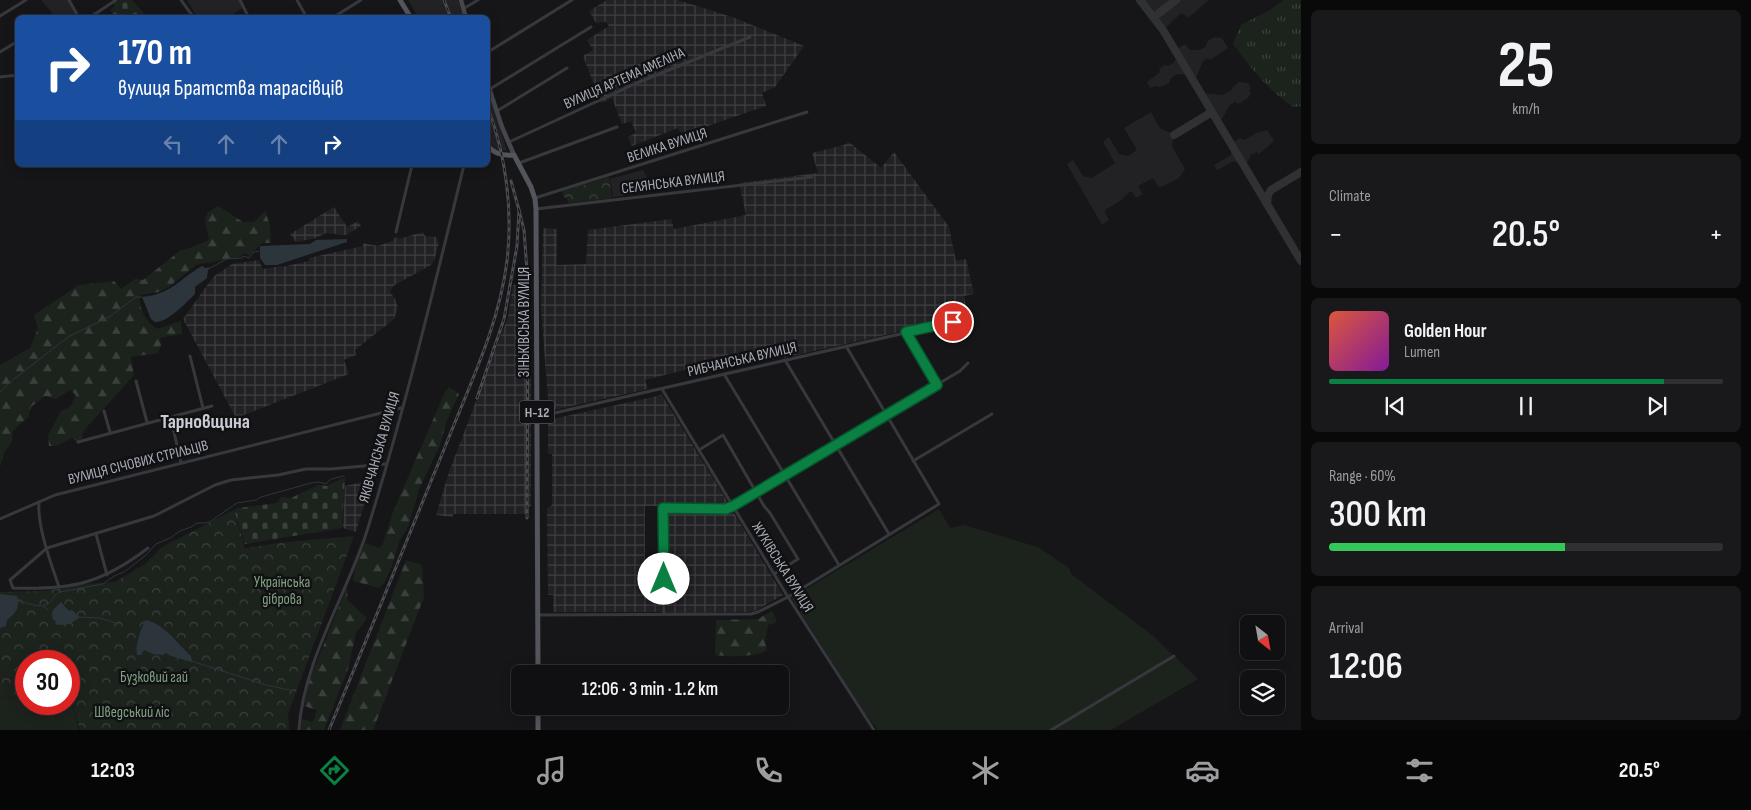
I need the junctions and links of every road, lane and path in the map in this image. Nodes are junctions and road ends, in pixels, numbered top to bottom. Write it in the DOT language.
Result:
graph roads {
  1 [pos="26,0"];
  2 [pos="69,0"];
  3 [pos="116,0"];
  4 [pos="181,0"];
  5 [pos="240,0"];
  6 [pos="297,0"];
  7 [pos="362,0"];
  8 [pos="400,0"];
  9 [pos="460,0"];
  10 [pos="478,0"];
  11 [pos="572,0"];
  12 [pos="463,9"];
  13 [pos="77,15"];
  14 [pos="94,15"];
  15 [pos="192,15"];
  16 [pos="248,15"];
  17 [pos="306,15"];
  18 [pos="337,15"];
  19 [pos="409,15"];
  20 [pos="465,15"];
  21 [pos="0,16"];
  22 [pos="590,27"];
  23 [pos="750,36"];
  24 [pos="15,43"];
  25 [pos="490,51"];
  26 [pos="0,52"];
  27 [pos="567,68"];
  28 [pos="15,75"];
  29 [pos="0,77"];
  30 [pos="490,86"];
  31 [pos="490,92"];
  32 [pos="497,111"];
  33 [pos="807,112"];
  34 [pos="617,127"];
  35 [pos="508,142"];
  36 [pos="490,148"];
  37 [pos="514,155"];
  38 [pos="518,164"];
  39 [pos="412,167"];
  40 [pos="463,167"];
  41 [pos="812,177"];
  42 [pos="535,199"];
  43 [pos="536,209"];
  44 [pos="396,232"];
  45 [pos="953,322"];
  46 [pos="906,332"];
  47 [pos="846,346"];
  48 [pos="190,356"];
  49 [pos="785,360"];
  50 [pos="968,363"];
  51 [pos="724,374"];
  52 [pos="136,381"];
  53 [pos="937,385"];
  54 [pos="661,388"];
  55 [pos="212,406"];
  56 [pos="202,408"];
  57 [pos="402,408"];
  58 [pos="104,411"];
  59 [pos="992,414"];
  60 [pos="886,415"];
  61 [pos="168,417"];
  62 [pos="537,417"];
  63 [pos="147,422"];
  64 [pos="110,432"];
  65 [pos="78,442"];
  66 [pos="836,445"];
  67 [pos="699,450"];
  68 [pos="914,461"];
  69 [pos="181,463"];
  70 [pos="386,464"];
  71 [pos="785,475"];
  72 [pos="756,492"];
  73 [pos="39,502"];
  74 [pos="733,506"];
  75 [pos="0,519"];
  76 [pos="96,534"];
  77 [pos="889,534"];
  78 [pos="47,548"];
  79 [pos="148,548"];
  80 [pos="839,565"];
  81 [pos="774,574"];
  82 [pos="107,575"];
  83 [pos="58,587"];
  84 [pos="788,597"];
  85 [pos="664,614"];
  86 [pos="538,615"];
  87 [pos="1174,656"];
  88 [pos="538,665"];
  89 [pos="538,715"];
  90 [pos="299,730"];
  91 [pos="538,730"];
  92 [pos="874,730"];
  93 [pos="1052,730"];
  1 -- 21 [label="street"];
  2 -- 13 [label="street"];
  3 -- 14 [label="street"];
  4 -- 15 [label="street"];
  5 -- 16 [label="street"];
  6 -- 17 [label="street"];
  7 -- 18 [label="street"];
  8 -- 19 [label="main road"];
  9 -- 12 [label="street"];
  10 -- 12 [label="street"];
  11 -- 25 [label="street"];
  12 -- 20 [label="street"];
  22 -- 30 [label="street"];
  23 -- 35 [label="street, ВУЛИЦЯ АРТЕМА АМЕЛІНА"];
  24 -- 26 [label="street"];
  27 -- 32 [label="street"];
  28 -- 29 [label="street"];
  31 -- 32 [label="street, Н-12"];
  32 -- 35 [label="street, Н-12"];
  33 -- 42 [label="street, ВЕЛИКА ВУЛИЦЯ"];
  34 -- 38 [label="street"];
  35 -- 37 [label="street, Н-12"];
  36 -- 37 [label="main road"];
  37 -- 38 [label="main road, ЗІНЬКІВСЬКА ВУЛИЦЯ / Н-12"];
  38 -- 42 [label="main road, ЗІНЬКІВСЬКА ВУЛИЦЯ / Н-12"];
  39 -- 44 [label="street"];
  40 -- 57 [label="street, ЯКІВЧАНСЬКА ВУЛИЦЯ"];
  41 -- 43 [label="street, СЕЛЯНСЬКА ВУЛИЦЯ"];
  42 -- 43 [label="main road, ЗІНЬКІВСЬКА ВУЛИЦЯ / Н-12"];
  43 -- 62 [label="main road, ЗІНЬКІВСЬКА ВУЛИЦЯ / Н-12"];
  45 -- 46 [label="street, РИБЧАНСЬКА ВУЛИЦЯ"];
  46 -- 47 [label="street, РИБЧАНСЬКА ВУЛИЦЯ"];
  46 -- 53 [label="street"];
  47 -- 49 [label="street, РИБЧАНСЬКА ВУЛИЦЯ"];
  47 -- 60 [label="street"];
  48 -- 56 [label="street"];
  49 -- 51 [label="street, РИБЧАНСЬКА ВУЛИЦЯ"];
  49 -- 66 [label="street"];
  50 -- 53 [label="street"];
  51 -- 54 [label="street, РИБЧАНСЬКА ВУЛИЦЯ"];
  51 -- 71 [label="street"];
  52 -- 63 [label="street"];
  53 -- 60 [label="street"];
  54 -- 62 [label="street, РИБЧАНСЬКА ВУЛИЦЯ"];
  54 -- 67 [label="street, ЖУКІВСЬКА ВУЛИЦЯ"];
  55 -- 56 [label="street"];
  56 -- 61 [label="street"];
  57 -- 69 [label="street, ВУЛИЦЯ СІЧОВИХ СТРІЛЬЦІВ"];
  57 -- 70 [label="street, ЯКІВЧАНСЬКА ВУЛИЦЯ"];
  58 -- 64 [label="street"];
  59 -- 68 [label="street"];
  60 -- 66 [label="street"];
  60 -- 68 [label="street"];
  61 -- 63 [label="street"];
  61 -- 69 [label="street"];
  62 -- 86 [label="main road, ЗІНЬКІВСЬКА ВУЛИЦЯ / Н-12"];
  63 -- 64 [label="street"];
  64 -- 65 [label="street"];
  66 -- 71 [label="street"];
  66 -- 77 [label="street"];
  67 -- 72 [label="street"];
  67 -- 74 [label="street, ЖУКІВСЬКА ВУЛИЦЯ"];
  68 -- 77 [label="street"];
  69 -- 73 [label="street, ВУЛИЦЯ СІЧОВИХ СТРІЛЬЦІВ"];
  70 -- 76 [label="street"];
  70 -- 90 [label="street, ЯКІВЧАНСЬКА ВУЛИЦЯ"];
  71 -- 72 [label="street"];
  71 -- 80 [label="street"];
  72 -- 74 [label="street"];
  72 -- 81 [label="street"];
  73 -- 75 [label="street, ВУЛИЦЯ СІЧОВИХ СТРІЛЬЦІВ"];
  73 -- 78 [label="street"];
  74 -- 81 [label="street, ЖУКІВСЬКА ВУЛИЦЯ"];
  74 -- 85 [label="street"];
  76 -- 78 [label="street"];
  76 -- 82 [label="street"];
  77 -- 80 [label="street"];
  78 -- 83 [label="street"];
  78 -- 83 [label="street"];
  79 -- 82 [label="street"];
  80 -- 84 [label="street"];
  81 -- 84 [label="street, ЖУКІВСЬКА ВУЛИЦЯ"];
  82 -- 83 [label="street"];
  84 -- 85 [label="street"];
  84 -- 92 [label="street, ЖУКІВСЬКА ВУЛИЦЯ"];
  85 -- 86 [label="street"];
  86 -- 88 [label="main road, ЗІНЬКІВСЬКА ВУЛИЦЯ / Н-12"];
  87 -- 93 [label="street"];
  89 -- 91 [label="main road"];
}
